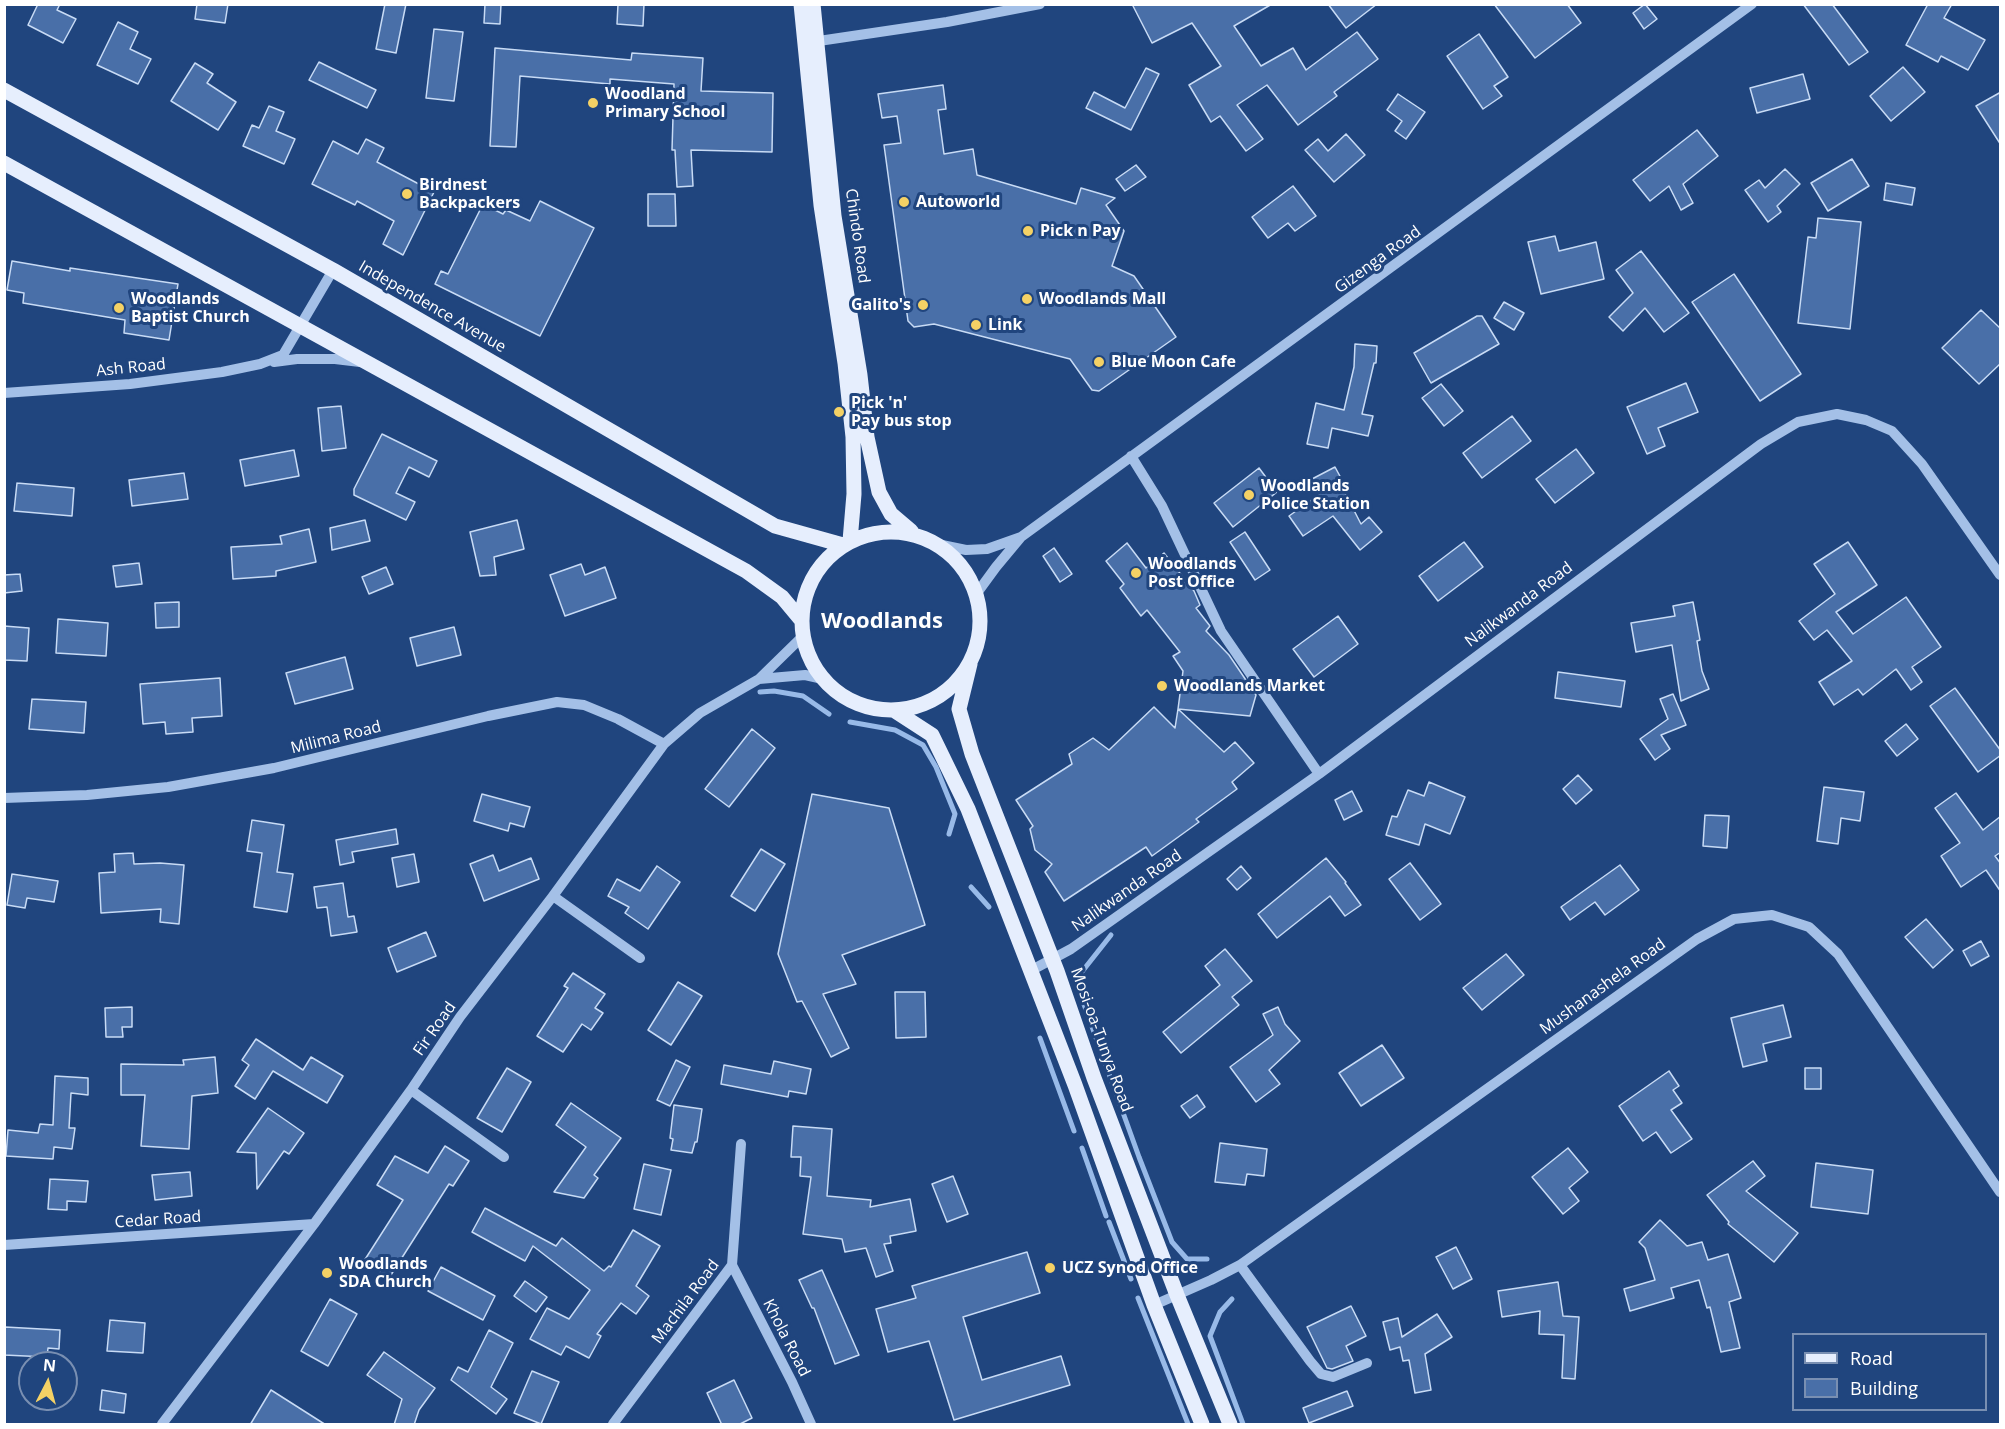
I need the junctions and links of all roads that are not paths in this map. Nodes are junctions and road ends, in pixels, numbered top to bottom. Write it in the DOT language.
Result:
graph roads {
  1 [pos="801,4"];
  2 [pos="813,4"];
  3 [pos="1040,4"];
  4 [pos="1752,4"];
  5 [pos="810,42"];
  6 [pos="4,90"];
  7 [pos="4,163"];
  8 [pos="333,270"];
  9 [pos="300,325"];
  10 [pos="260,364"];
  11 [pos="372,364"];
  12 [pos="4,393"];
  13 [pos="1131,456"];
  14 [pos="911,531"];
  15 [pos="1021,537"];
  16 [pos="847,543"];
  17 [pos="937,544"];
  18 [pos="2001,575"];
  19 [pos="977,593"];
  20 [pos="802,628"];
  21 [pos="970,664"];
  22 [pos="759,679"];
  23 [pos="824,679"];
  24 [pos="895,711"];
  25 [pos="664,744"];
  26 [pos="1318,774"];
  27 [pos="4,798"];
  28 [pos="553,896"];
  29 [pos="640,958"];
  30 [pos="1052,960"];
  31 [pos="1030,971"];
  32 [pos="411,1090"];
  33 [pos="741,1144"];
  34 [pos="504,1157"];
  35 [pos="2001,1192"];
  36 [pos="314,1224"];
  37 [pos="4,1245"];
  38 [pos="732,1265"];
  39 [pos="1240,1265"];
  40 [pos="1177,1295"];
  41 [pos="1154,1305"];
  42 [pos="1367,1363"];
  43 [pos="162,1425"];
  44 [pos="613,1425"];
  45 [pos="811,1425"];
  46 [pos="1202,1425"];
  47 [pos="1230,1425"];
  1 -- 5 [label="main road, Chindo Road"];
  2 -- 5 [label="main road, Chindo Road"];
  3 -- 5 [label="street"];
  4 -- 13 [label="street, Gizenga Road"];
  5 -- 14 [label="main road, Chindo Road"];
  5 -- 16 [label="main road, Chindo Road"];
  6 -- 8 [label="main road, Independence Avenue"];
  7 -- 9 [label="main road"];
  8 -- 9 [label="street, Ash Road"];
  8 -- 16 [label="main road, Independence Avenue"];
  9 -- 10 [label="street, Ash Road"];
  9 -- 11 [label="main road"];
  10 -- 11 [label="street, Ash Road"];
  10 -- 12 [label="street, Ash Road"];
  11 -- 20 [label="main road"];
  13 -- 15 [label="street, Gizenga Road"];
  13 -- 26 [label="street"];
  14 -- 16 [label="main road"];
  14 -- 17 [label="main road"];
  15 -- 17 [label="street, Gizenga Road"];
  15 -- 19 [label="street, Gizenga Road"];
  16 -- 20 [label="main road"];
  17 -- 19 [label="main road"];
  18 -- 26 [label="street, Nalikwanda Road"];
  19 -- 21 [label="main road"];
  20 -- 22 [label="street, Fir Road"];
  20 -- 23 [label="main road"];
  21 -- 24 [label="main road"];
  21 -- 30 [label="main road, Mosi-oa-Tunya Road"];
  22 -- 23 [label="street, Fir Road"];
  22 -- 25 [label="street, Fir Road"];
  23 -- 24 [label="main road"];
  24 -- 31 [label="main road"];
  25 -- 27 [label="street, Milima Road"];
  25 -- 28 [label="street, Fir Road"];
  26 -- 30 [label="street, Nalikwanda Road"];
  28 -- 29 [label="street"];
  28 -- 32 [label="street, Fir Road"];
  30 -- 31 [label="street, Nalikwanda Road"];
  30 -- 40 [label="main road, Mosi-oa-Tunya Road"];
  31 -- 41 [label="main road"];
  32 -- 34 [label="street"];
  32 -- 36 [label="street, Fir Road"];
  33 -- 38 [label="street, Machila Road"];
  35 -- 39 [label="street, Mushanashela Road"];
  36 -- 37 [label="street, Cedar Road"];
  36 -- 43 [label="street, Fir Road"];
  38 -- 44 [label="street, Machila Road"];
  38 -- 45 [label="street, Khola Road"];
  39 -- 40 [label="street, Mushanashela Road"];
  39 -- 42 [label="street"];
  40 -- 41 [label="street, Mushanashela Road"];
  40 -- 47 [label="main road, Mosi-oa-Tunya Road"];
  41 -- 46 [label="main road"];
}
